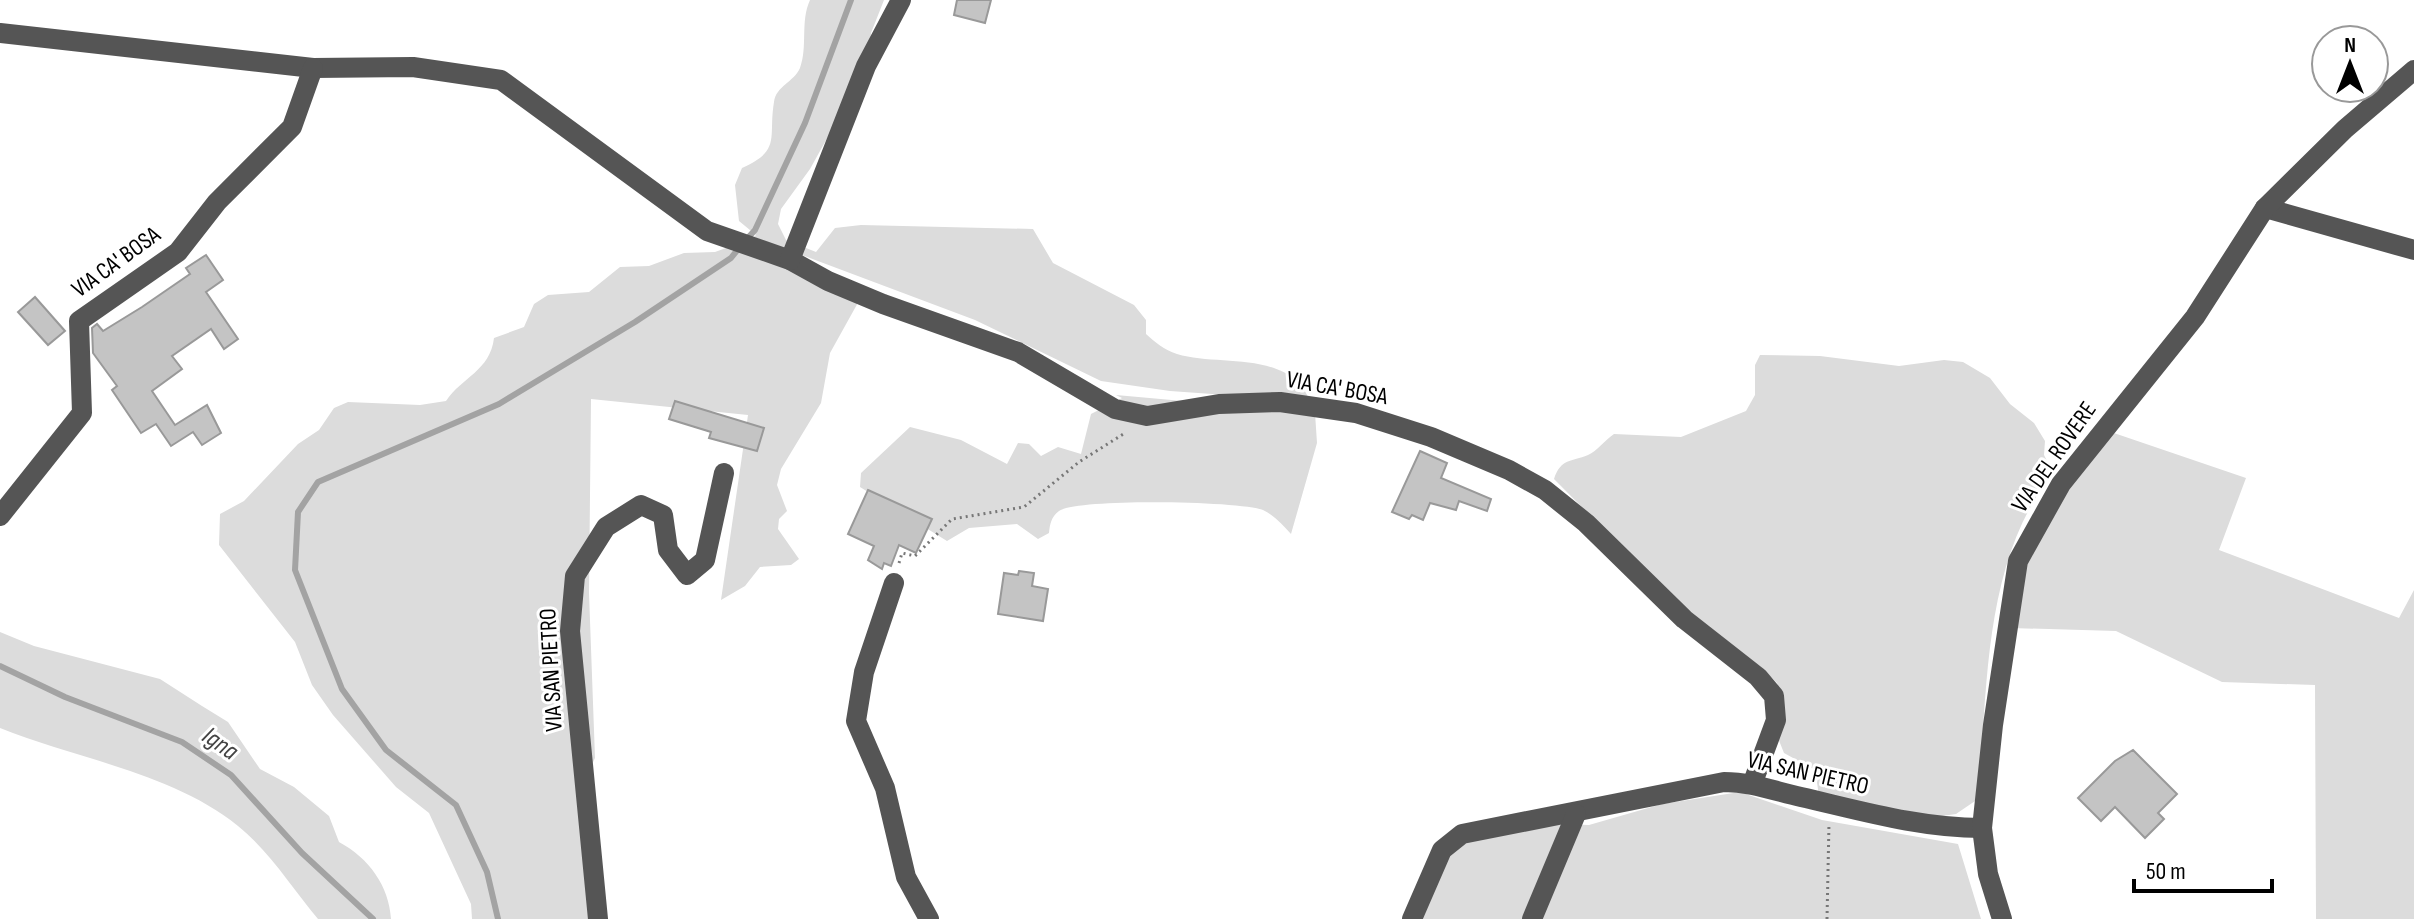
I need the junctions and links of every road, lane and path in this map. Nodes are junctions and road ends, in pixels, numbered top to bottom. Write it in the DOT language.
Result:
graph roads {
  1 [pos="901,0"];
  2 [pos="0,33"];
  3 [pos="313,68"];
  4 [pos="2414,70"];
  5 [pos="2265,208"];
  6 [pos="2414,250"];
  7 [pos="790,260"];
  8 [pos="1147,416"];
  9 [pos="724,473"];
  10 [pos="0,516"];
  11 [pos="894,583"];
  12 [pos="1753,782"];
  13 [pos="1829,804"];
  14 [pos="1576,814"];
  15 [pos="1982,828"];
  16 [pos="598,919"];
  17 [pos="929,919"];
  18 [pos="1412,919"];
  19 [pos="1532,919"];
  20 [pos="1827,919"];
  21 [pos="2002,919"];
  1 -- 7 [label="street"];
  2 -- 3 [label="street, VIA CA' BOSA"];
  3 -- 7 [label="street, VIA CA' BOSA"];
  3 -- 10 [label="street, VIA CA' BOSA"];
  4 -- 5 [label="street, VIA DEL ROVERE"];
  5 -- 6 [label="street"];
  5 -- 15 [label="street, VIA DEL ROVERE"];
  7 -- 8 [label="street, VIA CA' BOSA"];
  8 -- 11 [label="path"];
  8 -- 12 [label="street, VIA CA' BOSA"];
  9 -- 16 [label="street, VIA SAN PIETRO"];
  11 -- 17 [label="street"];
  12 -- 13 [label="street, VIA SAN PIETRO"];
  12 -- 14 [label="street, VIA SAN PIETRO"];
  13 -- 15 [label="street, VIA SAN PIETRO"];
  13 -- 20 [label="path"];
  14 -- 18 [label="street, VIA SAN PIETRO"];
  14 -- 19 [label="street"];
  15 -- 21 [label="street, VIA DEL ROVERE"];
}
